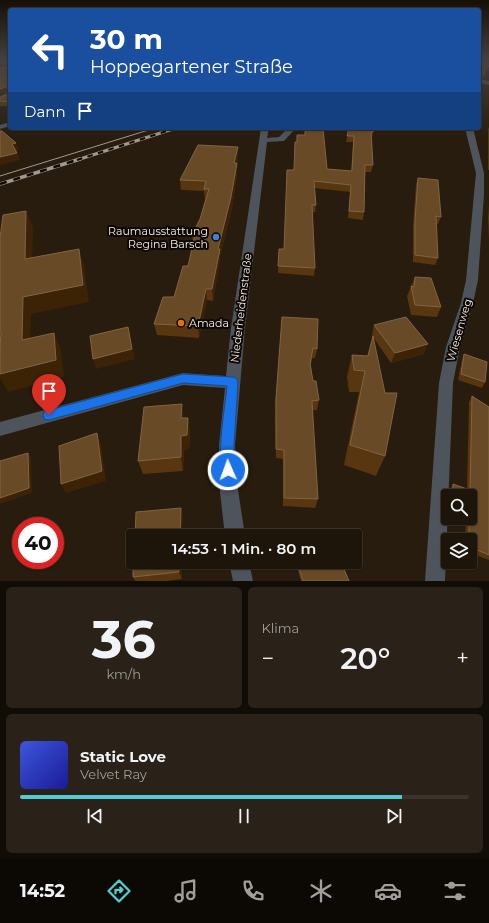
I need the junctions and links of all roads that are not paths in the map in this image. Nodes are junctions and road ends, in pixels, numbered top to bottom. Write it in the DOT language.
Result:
graph roads {
  1 [pos="265,130"];
  2 [pos="290,130"];
  3 [pos="470,130"];
  4 [pos="263,140"];
  5 [pos="233,382"];
  6 [pos="0,428"];
  7 [pos="234,529"];
  8 [pos="240,569"];
  9 [pos="243,581"];
  10 [pos="435,581"];
  1 -- 4 [label="street, Niederheidenstraße"];
  2 -- 4 [label="street"];
  3 -- 10 [label="street, Wiesenweg"];
  4 -- 5 [label="street, Niederheidenstraße"];
  5 -- 6 [label="street"];
  5 -- 7 [label="street, Niederheidenstraße"];
  8 -- 9 [label="street"];
}
